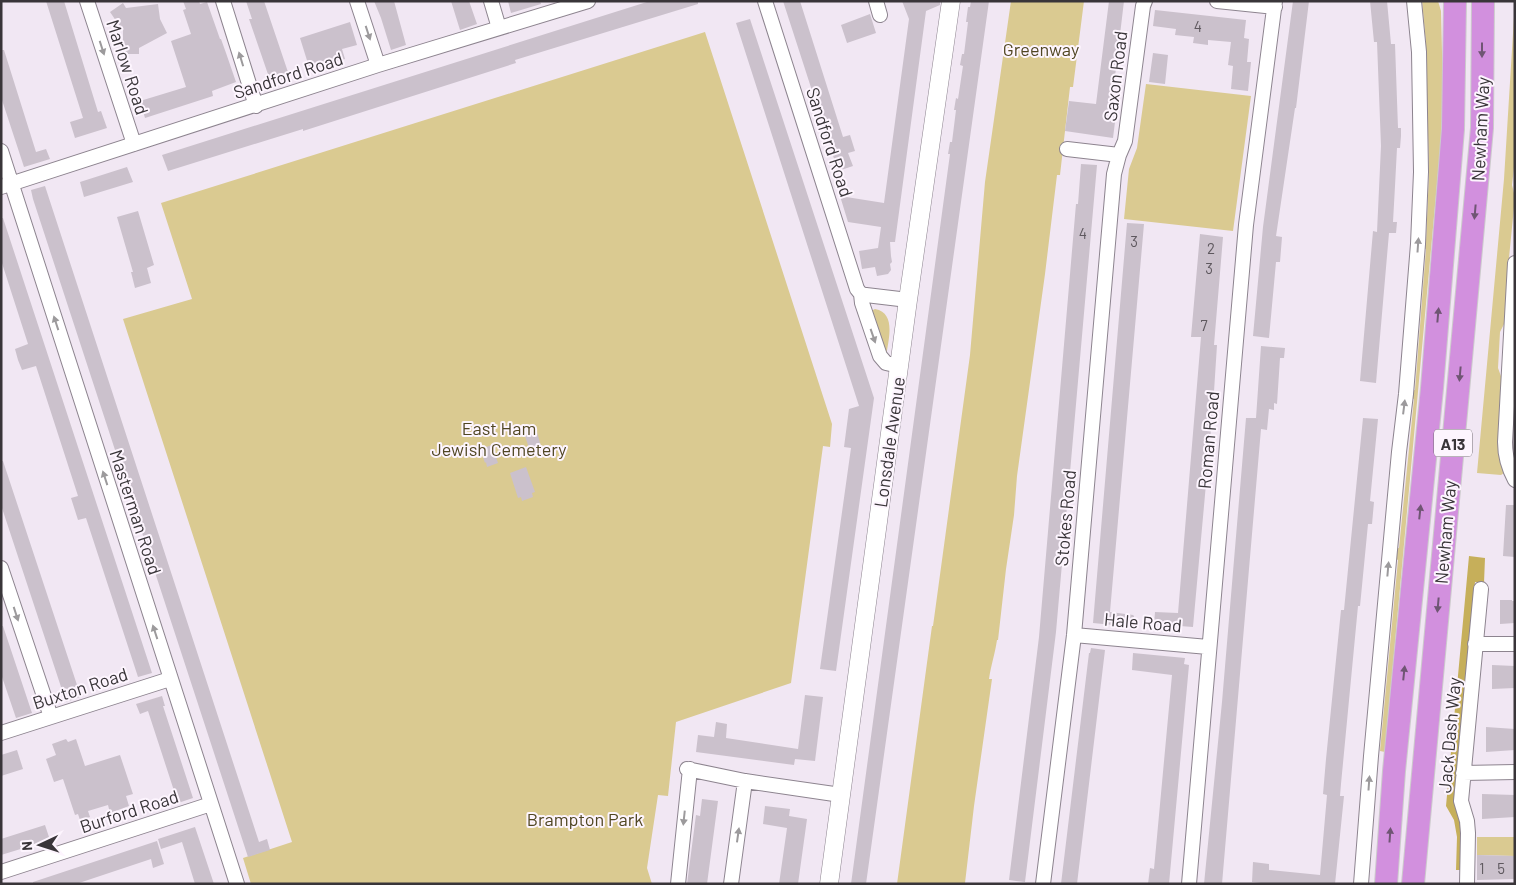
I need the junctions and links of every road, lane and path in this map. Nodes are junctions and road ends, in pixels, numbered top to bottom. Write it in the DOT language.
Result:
graph roads {
  1 [pos="87,1"];
  2 [pos="223,1"];
  3 [pos="357,1"];
  4 [pos="491,1"];
  5 [pos="588,1"];
  6 [pos="765,1"];
  7 [pos="876,1"];
  8 [pos="951,1"];
  9 [pos="1145,1"];
  10 [pos="1217,1"];
  11 [pos="1414,1"];
  12 [pos="1455,1"];
  13 [pos="1482,1"];
  14 [pos="1275,4"];
  15 [pos="880,15"];
  16 [pos="500,28"];
  17 [pos="378,66"];
  18 [pos="256,106"];
  19 [pos="134,144"];
  20 [pos="1067,148"];
  21 [pos="1,151"];
  22 [pos="1119,155"];
  23 [pos="6,185"];
  24 [pos="1515,263"];
  25 [pos="1514,288"];
  26 [pos="861,294"];
  27 [pos="908,300"];
  28 [pos="899,366"];
  29 [pos="1510,415"];
  30 [pos="1515,480"];
  31 [pos="1,568"];
  32 [pos="1481,589"];
  33 [pos="1074,635"];
  34 [pos="1475,644"];
  35 [pos="1515,644"];
  36 [pos="1208,647"];
  37 [pos="170,679"];
  38 [pos="51,717"];
  39 [pos="1,733"];
  40 [pos="1463,772"];
  41 [pos="1515,772"];
  42 [pos="745,781"];
  43 [pos="841,795"];
  44 [pos="211,804"];
  45 [pos="1,872"];
  46 [pos="237,884"];
  47 [pos="678,884"];
  48 [pos="731,884"];
  49 [pos="829,884"];
  50 [pos="1043,884"];
  51 [pos="1189,884"];
  52 [pos="1361,884"];
  53 [pos="1386,884"];
  54 [pos="1412,884"];
  55 [pos="1467,884"];
  1 -- 19 [label="street, Marlow Road, one-way"];
  18 -- 2 [label="street, one-way"];
  3 -- 17 [label="street, one-way"];
  4 -- 16 [label="street"];
  5 -- 16 [label="street, Sandford Road"];
  6 -- 26 [label="street, Sandford Road"];
  7 -- 15 [label="street"];
  8 -- 27 [label="street, Lonsdale Avenue"];
  9 -- 22 [label="street, Saxon Road"];
  10 -- 14 [label="street"];
  52 -- 11 [label="street, one-way"];
  53 -- 12 [label="highway, Newham Way / A13, one-way"];
  13 -- 54 [label="highway, Newham Way / A13, one-way"];
  14 -- 36 [label="street, Roman Road"];
  16 -- 17 [label="street, Sandford Road"];
  17 -- 18 [label="street, Sandford Road"];
  18 -- 19 [label="street, Sandford Road"];
  19 -- 23 [label="street, Sandford Road"];
  20 -- 22 [label="street"];
  21 -- 23 [label="street, Masterman Road"];
  22 -- 33 [label="street, Stokes Road"];
  37 -- 23 [label="street, Masterman Road, one-way"];
  24 -- 25 [label="street"];
  25 -- 29 [label="street"];
  26 -- 27 [label="street"];
  26 -- 28 [label="street, Sandford Road, one-way"];
  27 -- 28 [label="street, Lonsdale Avenue"];
  28 -- 43 [label="street, Lonsdale Avenue"];
  29 -- 30 [label="street"];
  31 -- 38 [label="street, one-way"];
  32 -- 34 [label="street, Jack Dash Way"];
  33 -- 36 [label="street, Hale Road"];
  33 -- 50 [label="street, Stokes Road"];
  34 -- 35 [label="street"];
  34 -- 40 [label="street, Jack Dash Way"];
  36 -- 51 [label="street, Roman Road"];
  37 -- 38 [label="street, Buxton Road"];
  37 -- 44 [label="street, Masterman Road"];
  38 -- 39 [label="street, Buxton Road"];
  40 -- 41 [label="street"];
  40 -- 55 [label="street, Jack Dash Way"];
  42 -- 43 [label="street"];
  42 -- 47 [label="street, one-way"];
  48 -- 42 [label="street, one-way"];
  43 -- 49 [label="street, Lonsdale Avenue"];
  44 -- 45 [label="street, Burford Road"];
  44 -- 46 [label="street, Masterman Road"];
}
